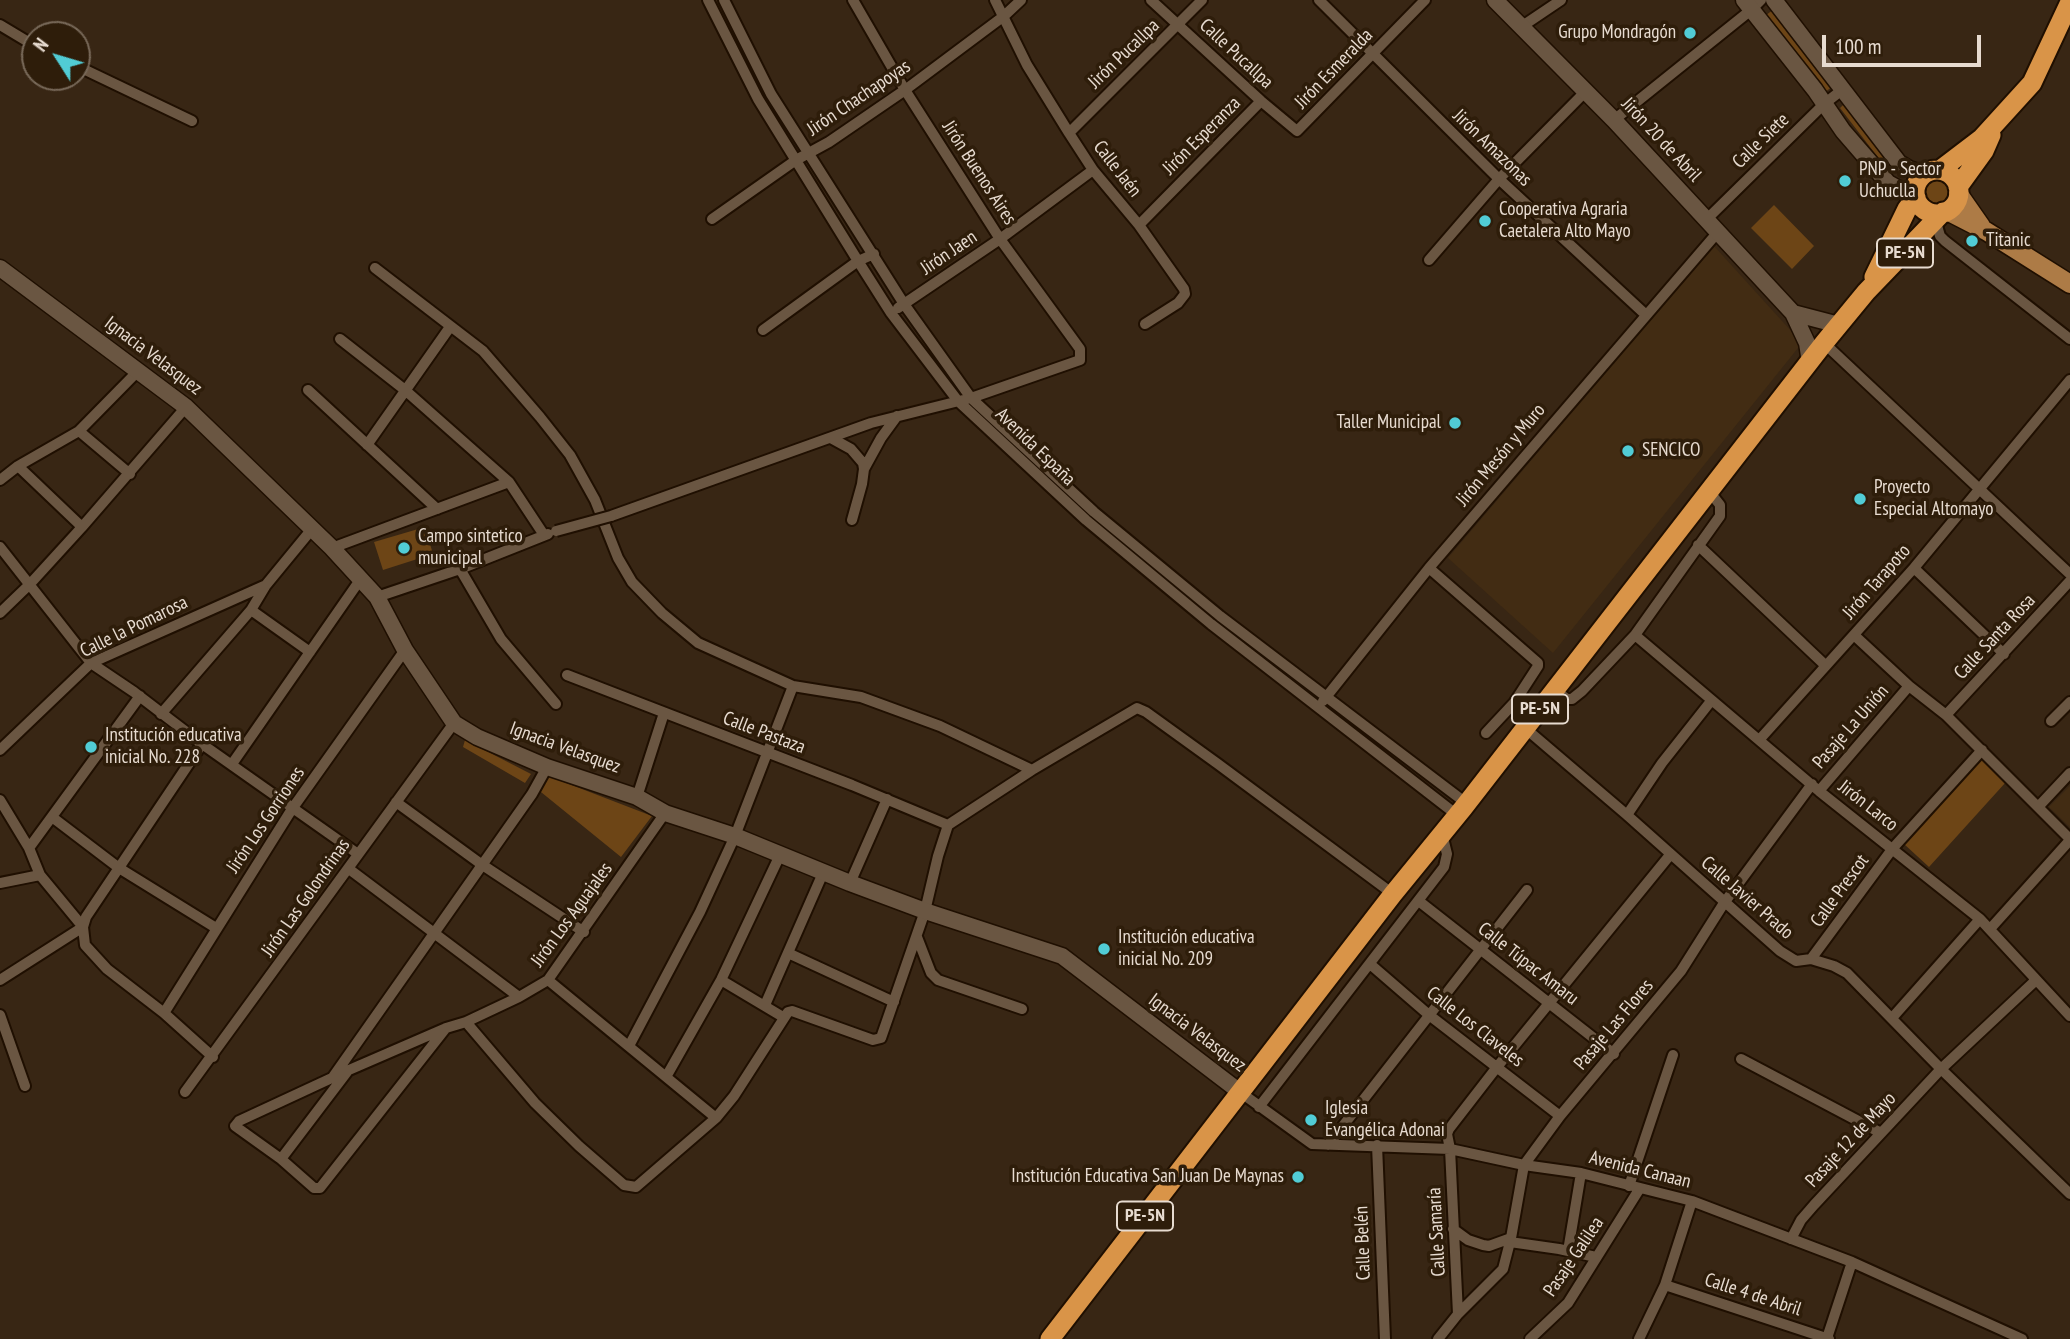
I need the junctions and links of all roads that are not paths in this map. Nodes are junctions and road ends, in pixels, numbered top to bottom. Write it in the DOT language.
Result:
graph roads {
  1 [pos="708,0"];
  2 [pos="724,0"];
  3 [pos="853,0"];
  4 [pos="996,0"];
  5 [pos="1021,0"];
  6 [pos="1152,0"];
  7 [pos="1202,0"];
  8 [pos="1319,0"];
  9 [pos="1424,0"];
  10 [pos="1495,0"];
  11 [pos="1561,0"];
  12 [pos="1774,0"];
  13 [pos="2070,2"];
  14 [pos="1752,3"];
  15 [pos="1004,16"];
  16 [pos="0,25"];
  17 [pos="1179,25"];
  18 [pos="1521,27"];
  19 [pos="21,38"];
  20 [pos="1372,54"];
  21 [pos="91,73"];
  22 [pos="905,90"];
  23 [pos="1842,90"];
  24 [pos="1586,92"];
  25 [pos="1261,101"];
  26 [pos="1824,104"];
  27 [pos="1614,120"];
  28 [pos="192,121"];
  29 [pos="1994,125"];
  30 [pos="1297,131"];
  31 [pos="1069,133"];
  32 [pos="809,154"];
  33 [pos="796,160"];
  34 [pos="1093,170"];
  35 [pos="1499,179"];
  36 [pos="1924,183"];
  37 [pos="1958,190"];
  38 [pos="1942,215"];
  39 [pos="712,219"];
  40 [pos="1707,219"];
  41 [pos="1139,225"];
  42 [pos="1986,231"];
  43 [pos="1718,232"];
  44 [pos="1000,239"];
  45 [pos="874,254"];
  46 [pos="1429,260"];
  47 [pos="858,261"];
  48 [pos="0,268"];
  49 [pos="376,268"];
  50 [pos="2070,284"];
  51 [pos="1866,292"];
  52 [pos="904,304"];
  53 [pos="891,313"];
  54 [pos="1793,313"];
  55 [pos="1646,315"];
  56 [pos="1145,324"];
  57 [pos="1839,325"];
  58 [pos="450,327"];
  59 [pos="764,330"];
  60 [pos="340,339"];
  61 [pos="2070,339"];
  62 [pos="1824,343"];
  63 [pos="1810,362"];
  64 [pos="138,371"];
  65 [pos="2070,380"];
  66 [pos="308,390"];
  67 [pos="404,390"];
  68 [pos="971,398"];
  69 [pos="958,401"];
  70 [pos="186,407"];
  71 [pos="897,416"];
  72 [pos="79,431"];
  73 [pos="831,438"];
  74 [pos="367,445"];
  75 [pos="18,466"];
  76 [pos="864,468"];
  77 [pos="130,474"];
  78 [pos="0,480"];
  79 [pos="509,482"];
  80 [pos="1981,489"];
  81 [pos="1709,491"];
  82 [pos="437,509"];
  83 [pos="852,520"];
  84 [pos="82,527"];
  85 [pos="312,529"];
  86 [pos="544,535"];
  87 [pos="1698,545"];
  88 [pos="0,547"];
  89 [pos="332,548"];
  90 [pos="1429,568"];
  91 [pos="1914,568"];
  92 [pos="460,569"];
  93 [pos="2070,573"];
  94 [pos="360,580"];
  95 [pos="2070,581"];
  96 [pos="30,584"];
  97 [pos="266,585"];
  98 [pos="377,597"];
  99 [pos="251,610"];
  100 [pos="0,613"];
  101 [pos="1635,635"];
  102 [pos="1854,635"];
  103 [pos="405,650"];
  104 [pos="310,652"];
  105 [pos="2004,654"];
  106 [pos="91,663"];
  107 [pos="1825,665"];
  108 [pos="567,676"];
  109 [pos="1909,685"];
  110 [pos="793,686"];
  111 [pos="1555,690"];
  112 [pos="140,696"];
  113 [pos="1326,697"];
  114 [pos="1711,701"];
  115 [pos="2070,702"];
  116 [pos="1514,703"];
  117 [pos="556,704"];
  118 [pos="1319,708"];
  119 [pos="664,713"];
  120 [pos="161,714"];
  121 [pos="1946,715"];
  122 [pos="2051,721"];
  123 [pos="454,723"];
  124 [pos="1529,723"];
  125 [pos="1486,733"];
  126 [pos="1760,739"];
  127 [pos="202,744"];
  128 [pos="0,750"];
  129 [pos="1982,750"];
  130 [pos="766,752"];
  131 [pos="232,764"];
  132 [pos="547,767"];
  133 [pos="1032,770"];
  134 [pos="2070,773"];
  135 [pos="1815,788"];
  136 [pos="637,797"];
  137 [pos="887,799"];
  138 [pos="0,800"];
  139 [pos="396,802"];
  140 [pos="2039,806"];
  141 [pos="292,809"];
  142 [pos="1462,809"];
  143 [pos="666,813"];
  144 [pos="1627,815"];
  145 [pos="52,817"];
  146 [pos="948,825"];
  147 [pos="1442,834"];
  148 [pos="735,836"];
  149 [pos="2070,839"];
  150 [pos="29,848"];
  151 [pos="1893,848"];
  152 [pos="358,854"];
  153 [pos="780,855"];
  154 [pos="1670,855"];
  155 [pos="481,864"];
  156 [pos="119,868"];
  157 [pos="349,869"];
  158 [pos="823,873"];
  159 [pos="40,875"];
  160 [pos="0,883"];
  161 [pos="850,883"];
  162 [pos="1527,890"];
  163 [pos="1393,894"];
  164 [pos="1420,902"];
  165 [pos="1724,903"];
  166 [pos="925,911"];
  167 [pos="1980,919"];
  168 [pos="82,927"];
  169 [pos="216,928"];
  170 [pos="1990,929"];
  171 [pos="584,932"];
  172 [pos="435,933"];
  173 [pos="917,937"];
  174 [pos="1483,950"];
  175 [pos="788,953"];
  176 [pos="1811,960"];
  177 [pos="1370,964"];
  178 [pos="0,980"];
  179 [pos="720,980"];
  180 [pos="548,981"];
  181 [pos="2035,981"];
  182 [pos="519,997"];
  183 [pos="894,1002"];
  184 [pos="1550,1002"];
  185 [pos="765,1005"];
  186 [pos="1022,1009"];
  187 [pos="164,1013"];
  188 [pos="0,1015"];
  189 [pos="1429,1015"];
  190 [pos="2070,1016"];
  191 [pos="783,1017"];
  192 [pos="1892,1018"];
  193 [pos="466,1022"];
  194 [pos="446,1028"];
  195 [pos="629,1046"];
  196 [pos="1614,1054"];
  197 [pos="1673,1055"];
  198 [pos="213,1057"];
  199 [pos="1741,1059"];
  200 [pos="1497,1066"];
  201 [pos="1941,1069"];
  202 [pos="349,1070"];
  203 [pos="333,1077"];
  204 [pos="666,1077"];
  205 [pos="25,1086"];
  206 [pos="186,1092"];
  207 [pos="1240,1092"];
  208 [pos="1259,1107"];
  209 [pos="1560,1116"];
  210 [pos="716,1118"];
  211 [pos="1881,1133"];
  212 [pos="1328,1145"];
  213 [pos="1377,1145"];
  214 [pos="1450,1149"];
  215 [pos="281,1159"];
  216 [pos="1524,1165"];
  217 [pos="1581,1173"];
  218 [pos="1634,1187"];
  219 [pos="2070,1194"];
  220 [pos="1692,1201"];
  221 [pos="1453,1230"];
  222 [pos="1791,1239"];
  223 [pos="1511,1240"];
  224 [pos="1568,1251"];
  225 [pos="1596,1257"];
  226 [pos="1852,1262"];
  227 [pos="1665,1285"];
  228 [pos="1458,1314"];
  229 [pos="1050,1339"];
  230 [pos="1385,1339"];
  231 [pos="1438,1339"];
  232 [pos="1530,1339"];
  233 [pos="1639,1339"];
  234 [pos="1828,1339"];
  235 [pos="2022,1339"];
  1 -- 33 [label="street, Avenida España"];
  2 -- 32 [label="street, Avenida España"];
  3 -- 22 [label="street, Jirón Buenos Aires"];
  4 -- 15 [label="street, Calle Jaén"];
  5 -- 15 [label="street, Jirón Chachapoyas"];
  6 -- 17 [label="street, Calle Pucallpa"];
  7 -- 17 [label="street, Jirón Pucallpa"];
  8 -- 20 [label="street, Jirón Amazonas"];
  9 -- 20 [label="street, Jirón Esmeralda"];
  10 -- 18 [label="main road, Jirón 20 de Abril"];
  11 -- 18 [label="street"];
  12 -- 23 [label="main road"];
  13 -- 29 [label="highway, PE-5N"];
  14 -- 26 [label="main road"];
  14 -- 27 [label="street"];
  15 -- 22 [label="street, Jirón Chachapoyas"];
  15 -- 31 [label="street, Calle Jaén"];
  16 -- 19 [label="street"];
  17 -- 25 [label="street, Calle Pucallpa"];
  17 -- 31 [label="street, Jirón Pucallpa"];
  18 -- 24 [label="main road, Jirón 20 de Abril"];
  20 -- 30 [label="street, Jirón Esmeralda"];
  20 -- 35 [label="street, Jirón Amazonas"];
  21 -- 28 [label="street"];
  22 -- 32 [label="street, Jirón Chachapoyas"];
  22 -- 44 [label="street, Jirón Buenos Aires"];
  23 -- 26 [label="street, Calle Siete"];
  23 -- 36 [label="main road"];
  24 -- 27 [label="main road, Jirón 20 de Abril"];
  24 -- 35 [label="street"];
  25 -- 30 [label="street, Calle Pucallpa"];
  25 -- 41 [label="street, Jirón Esperanza"];
  26 -- 36 [label="main road"];
  26 -- 40 [label="street, Calle Siete"];
  27 -- 40 [label="main road, Jirón 20 de Abril"];
  29 -- 36 [label="highway, PE-5N"];
  29 -- 37 [label="highway, PE-5N"];
  31 -- 34 [label="street, Calle Jaén"];
  32 -- 33 [label="street, Jirón Chachapoyas"];
  32 -- 45 [label="street, Avenida España"];
  33 -- 39 [label="street, Jirón Chachapoyas"];
  33 -- 47 [label="street, Avenida España"];
  34 -- 41 [label="street, Calle Jaén"];
  34 -- 44 [label="street, Jirón Jaen"];
  35 -- 46 [label="street"];
  35 -- 55 [label="street, Jirón Amazonas"];
  36 -- 37 [label="highway"];
  36 -- 38 [label="highway, PE-5N"];
  36 -- 51 [label="highway, PE-5N"];
  37 -- 38 [label="highway, PE-5N"];
  37 -- 42 [label="main road"];
  38 -- 42 [label="main road"];
  38 -- 51 [label="highway, PE-5N"];
  38 -- 61 [label="street"];
  40 -- 43 [label="main road, Jirón 20 de Abril"];
  41 -- 56 [label="street, Calle Jaén"];
  42 -- 50 [label="main road"];
  43 -- 54 [label="main road, Jirón 20 de Abril"];
  43 -- 55 [label="street, Jirón Mesón y Muro"];
  44 -- 52 [label="street, Jirón Jaen"];
  44 -- 68 [label="street, Jirón Buenos Aires"];
  45 -- 47 [label="street"];
  45 -- 52 [label="street, Avenida España"];
  47 -- 53 [label="street, Avenida España"];
  47 -- 59 [label="street"];
  48 -- 64 [label="main road, Ignacia Velasquez"];
  49 -- 58 [label="street"];
  51 -- 57 [label="highway, PE-5N"];
  52 -- 53 [label="street, Jirón Jaen"];
  52 -- 68 [label="street, Avenida España"];
  53 -- 69 [label="street, Avenida España"];
  54 -- 57 [label="main road"];
  54 -- 63 [label="main road"];
  55 -- 90 [label="street, Jirón Mesón y Muro"];
  57 -- 62 [label="highway, PE-5N"];
  58 -- 67 [label="street"];
  58 -- 110 [label="street"];
  60 -- 67 [label="street"];
  62 -- 63 [label="highway, PE-5N"];
  62 -- 80 [label="street"];
  63 -- 81 [label="highway, PE-5N"];
  64 -- 70 [label="main road, Ignacia Velasquez"];
  64 -- 72 [label="street"];
  65 -- 80 [label="street, Jirón Tarapoto"];
  66 -- 74 [label="street"];
  67 -- 74 [label="street"];
  67 -- 79 [label="street"];
  68 -- 69 [label="street"];
  68 -- 113 [label="street, Avenida España"];
  69 -- 71 [label="street"];
  69 -- 118 [label="street, Avenida España"];
  70 -- 77 [label="street"];
  70 -- 85 [label="main road, Ignacia Velasquez"];
  71 -- 73 [label="street"];
  71 -- 76 [label="street"];
  72 -- 75 [label="street"];
  72 -- 77 [label="street"];
  73 -- 76 [label="street"];
  73 -- 86 [label="street, bridge"];
  74 -- 82 [label="street"];
  75 -- 78 [label="street"];
  75 -- 84 [label="street"];
  76 -- 83 [label="street"];
  77 -- 84 [label="street"];
  79 -- 82 [label="street"];
  79 -- 86 [label="street"];
  80 -- 91 [label="street, Jirón Tarapoto"];
  80 -- 93 [label="street"];
  81 -- 87 [label="street"];
  81 -- 111 [label="highway, PE-5N"];
  82 -- 89 [label="street"];
  84 -- 96 [label="street"];
  85 -- 89 [label="main road, Ignacia Velasquez"];
  85 -- 97 [label="street"];
  86 -- 92 [label="street"];
  87 -- 101 [label="street"];
  87 -- 107 [label="street"];
  88 -- 96 [label="street"];
  89 -- 94 [label="main road, Ignacia Velasquez"];
  90 -- 113 [label="street, Jirón Mesón y Muro"];
  90 -- 116 [label="street"];
  91 -- 102 [label="street, Jirón Tarapoto"];
  91 -- 105 [label="street"];
  92 -- 98 [label="street"];
  92 -- 117 [label="street"];
  94 -- 98 [label="main road, Ignacia Velasquez"];
  94 -- 104 [label="street"];
  95 -- 105 [label="street, Calle Santa Rosa"];
  96 -- 100 [label="street"];
  96 -- 106 [label="street"];
  97 -- 99 [label="street"];
  97 -- 106 [label="street, Calle la Pomarosa"];
  98 -- 103 [label="main road, Ignacia Velasquez"];
  99 -- 104 [label="street"];
  99 -- 120 [label="street"];
  101 -- 111 [label="street"];
  101 -- 114 [label="street, Jirón Larco"];
  102 -- 107 [label="street, Jirón Tarapoto"];
  102 -- 109 [label="street"];
  103 -- 123 [label="main road, Ignacia Velasquez"];
  103 -- 141 [label="street, Jirón Los Gorriones"];
  104 -- 131 [label="street"];
  105 -- 121 [label="street, Calle Santa Rosa"];
  106 -- 112 [label="street"];
  106 -- 128 [label="street, Calle la Pomarosa"];
  107 -- 126 [label="street, Jirón Tarapoto"];
  108 -- 119 [label="street, Calle Pastaza"];
  109 -- 121 [label="street"];
  109 -- 135 [label="street, Pasaje La Unión"];
  110 -- 130 [label="street"];
  110 -- 133 [label="street"];
  111 -- 124 [label="highway, PE-5N"];
  112 -- 120 [label="street"];
  112 -- 145 [label="street"];
  113 -- 118 [label="street, Jirón Mesón y Muro"];
  113 -- 142 [label="street, Avenida España"];
  114 -- 126 [label="street, Jirón Larco"];
  114 -- 144 [label="street"];
  115 -- 122 [label="street"];
  116 -- 124 [label="street, Calle Javier Prado"];
  116 -- 125 [label="street"];
  118 -- 142 [label="street, Avenida España"];
  119 -- 130 [label="street, Calle Pastaza"];
  119 -- 136 [label="street"];
  120 -- 127 [label="street"];
  121 -- 129 [label="street"];
  123 -- 132 [label="main road, Ignacia Velasquez"];
  123 -- 139 [label="street, Jirón Las Golondrinas"];
  124 -- 142 [label="highway, PE-5N"];
  124 -- 144 [label="street, Calle Javier Prado"];
  126 -- 135 [label="street, Jirón Larco"];
  127 -- 131 [label="street"];
  127 -- 156 [label="street"];
  129 -- 140 [label="street"];
  129 -- 151 [label="street, Calle Prescot"];
  130 -- 137 [label="street, Calle Pastaza"];
  130 -- 148 [label="street"];
  131 -- 141 [label="street"];
  132 -- 136 [label="main road, Ignacia Velasquez"];
  132 -- 155 [label="street"];
  133 -- 146 [label="street"];
  133 -- 163 [label="street"];
  134 -- 140 [label="street"];
  135 -- 151 [label="street, Jirón Larco"];
  135 -- 165 [label="street, Pasaje La Unión"];
  136 -- 143 [label="main road, Ignacia Velasquez"];
  137 -- 146 [label="street, Calle Pastaza"];
  137 -- 161 [label="street"];
  138 -- 150 [label="street"];
  139 -- 152 [label="street, Jirón Las Golondrinas"];
  139 -- 155 [label="street"];
  140 -- 149 [label="street"];
  141 -- 152 [label="street"];
  141 -- 169 [label="street, Jirón Los Gorriones"];
  142 -- 147 [label="highway, PE-5N"];
  143 -- 148 [label="main road, Ignacia Velasquez"];
  143 -- 171 [label="street, Jirón Los Aguajales"];
  144 -- 154 [label="street, Calle Javier Prado"];
  145 -- 150 [label="street"];
  145 -- 156 [label="street"];
  146 -- 166 [label="street"];
  147 -- 163 [label="highway, PE-5N"];
  147 -- 164 [label="street"];
  148 -- 153 [label="main road, Ignacia Velasquez"];
  148 -- 195 [label="street"];
  149 -- 170 [label="street"];
  150 -- 159 [label="street"];
  151 -- 167 [label="street, Jirón Larco"];
  151 -- 176 [label="street, Calle Prescot"];
  152 -- 157 [label="street, Jirón Las Golondrinas"];
  153 -- 158 [label="main road, Ignacia Velasquez"];
  153 -- 179 [label="street"];
  154 -- 165 [label="street, Calle Javier Prado"];
  154 -- 184 [label="street, Calle Samaría"];
  155 -- 171 [label="street"];
  155 -- 172 [label="street"];
  156 -- 168 [label="street"];
  156 -- 169 [label="street"];
  157 -- 172 [label="street"];
  157 -- 198 [label="street, Jirón Las Golondrinas"];
  158 -- 161 [label="main road, Ignacia Velasquez"];
  158 -- 175 [label="street"];
  159 -- 160 [label="street"];
  159 -- 168 [label="street"];
  161 -- 166 [label="main road, Ignacia Velasquez"];
  162 -- 174 [label="street"];
  163 -- 207 [label="highway, PE-5N"];
  164 -- 174 [label="street, Calle Túpac Amaru"];
  164 -- 177 [label="street"];
  165 -- 176 [label="street, Calle Javier Prado"];
  165 -- 196 [label="street, Pasaje Las Flores"];
  166 -- 173 [label="street"];
  166 -- 207 [label="main road, Ignacia Velasquez"];
  167 -- 170 [label="street, Jirón Larco"];
  167 -- 192 [label="street"];
  168 -- 178 [label="street"];
  168 -- 187 [label="street"];
  169 -- 187 [label="street, Jirón Los Gorriones"];
  170 -- 181 [label="street, Jirón Larco"];
  171 -- 180 [label="street, Jirón Los Aguajales"];
  172 -- 182 [label="street"];
  172 -- 203 [label="street"];
  173 -- 183 [label="street"];
  173 -- 186 [label="street"];
  174 -- 184 [label="street, Calle Túpac Amaru"];
  174 -- 189 [label="street"];
  175 -- 183 [label="street"];
  175 -- 185 [label="street"];
  176 -- 192 [label="street, Calle Javier Prado"];
  177 -- 189 [label="street, Calle Los Claveles"];
  177 -- 208 [label="street"];
  179 -- 185 [label="street"];
  179 -- 204 [label="street"];
  180 -- 182 [label="street, Jirón Los Aguajales"];
  180 -- 195 [label="street"];
  181 -- 190 [label="street, Jirón Larco"];
  181 -- 201 [label="street, Pasaje 12 de Mayo"];
  182 -- 193 [label="street, Jirón Los Aguajales"];
  183 -- 191 [label="street"];
  184 -- 196 [label="street, Calle Túpac Amaru"];
  184 -- 200 [label="street, Calle Samaría"];
  185 -- 191 [label="street"];
  187 -- 198 [label="street"];
  188 -- 205 [label="street"];
  189 -- 200 [label="street, Calle Los Claveles"];
  189 -- 212 [label="street"];
  191 -- 210 [label="street"];
  192 -- 201 [label="street, Calle Javier Prado"];
  193 -- 194 [label="street, Jirón Los Aguajales"];
  193 -- 210 [label="street"];
  194 -- 202 [label="street, Jirón Los Aguajales"];
  194 -- 215 [label="street"];
  195 -- 204 [label="street"];
  196 -- 209 [label="street, Pasaje Las Flores"];
  197 -- 218 [label="street, Pasaje Galilea"];
  198 -- 206 [label="street, Jirón Las Golondrinas"];
  199 -- 211 [label="street"];
  200 -- 209 [label="street, Calle Los Claveles"];
  200 -- 214 [label="street, Calle Samaría"];
  201 -- 211 [label="street, Pasaje 12 de Mayo"];
  201 -- 219 [label="street, Calle Javier Prado"];
  202 -- 203 [label="street, Jirón Los Aguajales"];
  202 -- 215 [label="street"];
  203 -- 215 [label="street, Jirón Los Aguajales"];
  204 -- 210 [label="street"];
  207 -- 208 [label="street, Avenida Canaan"];
  207 -- 229 [label="highway, PE-5N"];
  208 -- 212 [label="street, Avenida Canaan"];
  209 -- 216 [label="street, Pasaje Las Flores"];
  211 -- 222 [label="street, Pasaje 12 de Mayo"];
  212 -- 213 [label="street, Avenida Canaan"];
  213 -- 214 [label="street, Avenida Canaan"];
  213 -- 230 [label="street, Calle Belén"];
  214 -- 216 [label="street, Avenida Canaan"];
  214 -- 221 [label="street, Calle Samaría"];
  216 -- 217 [label="street, Avenida Canaan"];
  216 -- 223 [label="street"];
  217 -- 218 [label="street, Avenida Canaan"];
  217 -- 224 [label="street"];
  218 -- 220 [label="street, Avenida Canaan"];
  218 -- 225 [label="street, Pasaje Galilea"];
  220 -- 222 [label="street, Avenida Canaan"];
  220 -- 227 [label="street"];
  221 -- 223 [label="street"];
  221 -- 228 [label="street, Calle Samaría"];
  222 -- 226 [label="street, Avenida Canaan"];
  223 -- 224 [label="street"];
  223 -- 228 [label="street"];
  224 -- 225 [label="street"];
  225 -- 232 [label="street, Pasaje Galilea"];
  226 -- 234 [label="street"];
  226 -- 235 [label="street, Avenida Canaan"];
  227 -- 233 [label="street"];
  227 -- 234 [label="street, Calle 4 de Abril"];
  228 -- 231 [label="street"];
}
